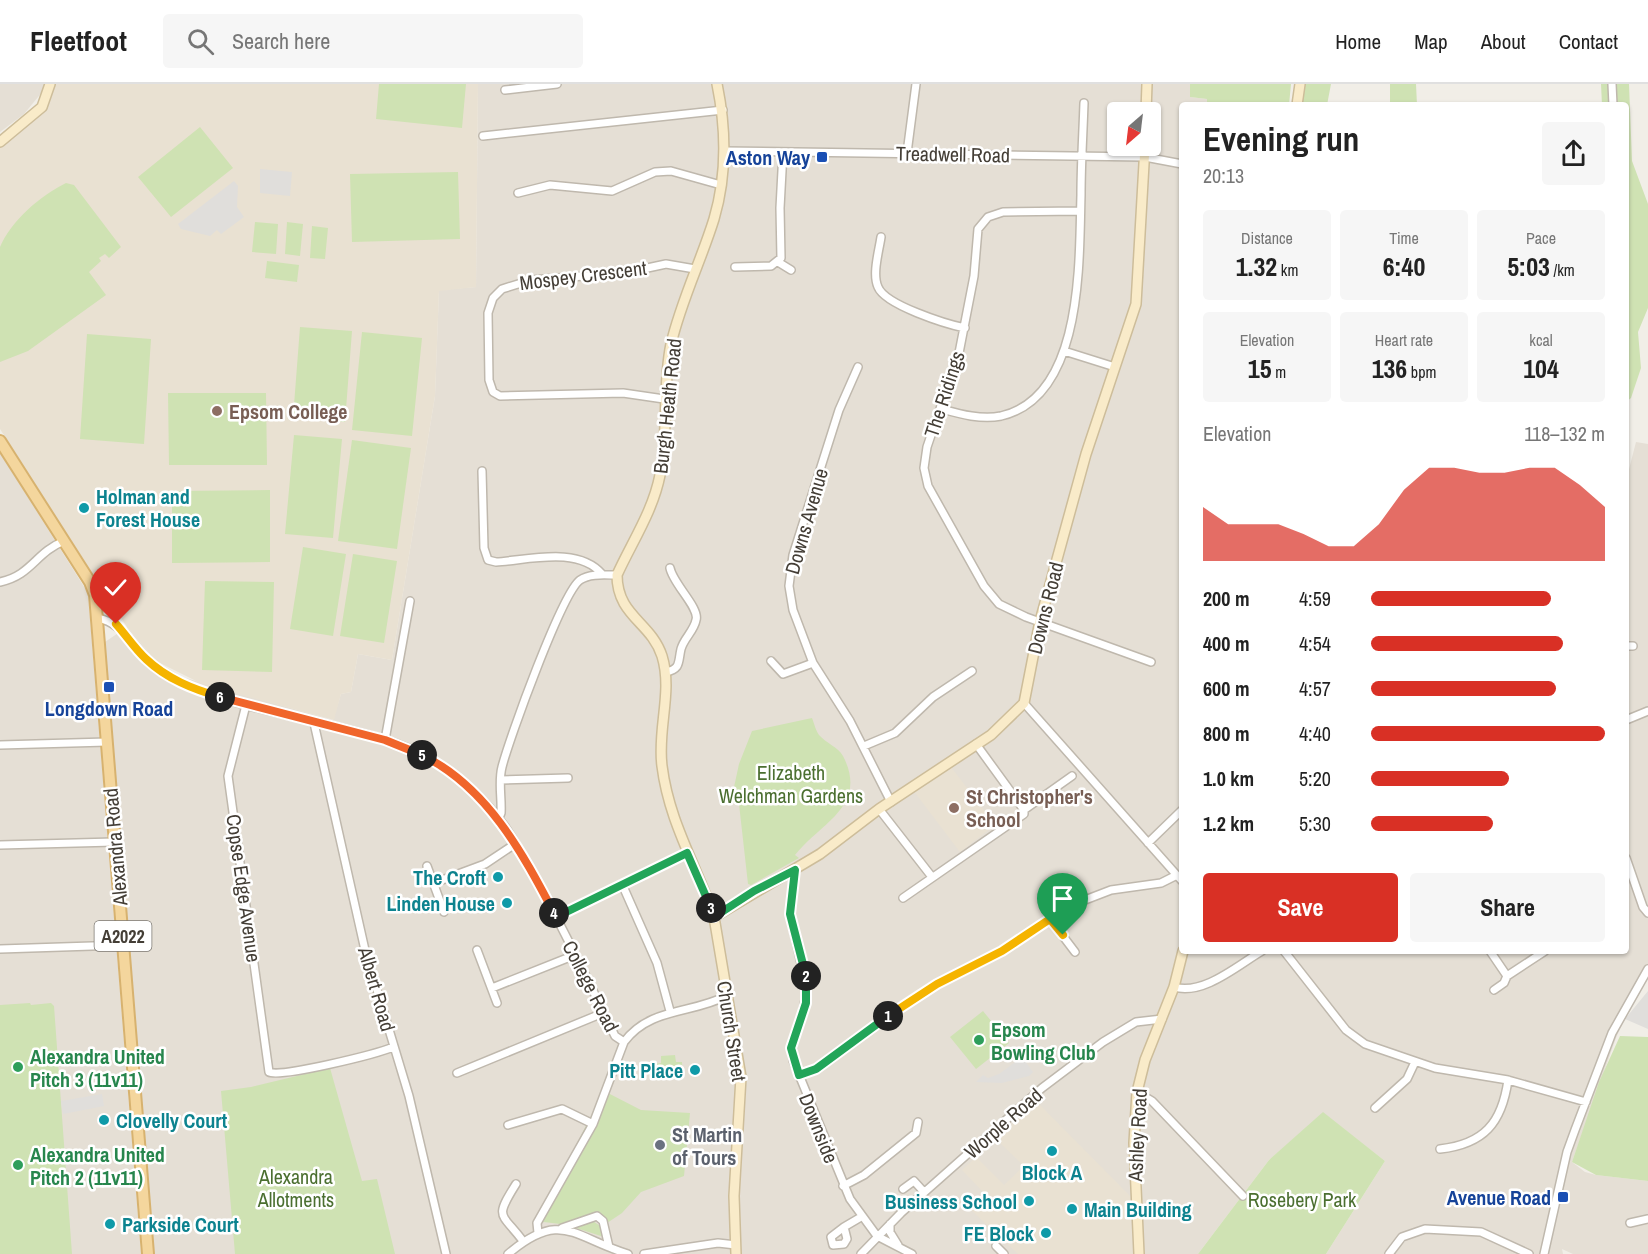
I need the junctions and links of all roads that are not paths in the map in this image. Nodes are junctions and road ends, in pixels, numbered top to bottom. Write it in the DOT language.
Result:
graph roads {
  1 [pos="50,84"];
  2 [pos="556,84"];
  3 [pos="717,84"];
  4 [pos="916,84"];
  5 [pos="1147,84"];
  6 [pos="1300,84"];
  7 [pos="1612,84"];
  8 [pos="505,90"];
  9 [pos="1146,102"];
  10 [pos="1297,102"];
  11 [pos="1613,102"];
  12 [pos="1084,103"];
  13 [pos="723,110"];
  14 [pos="483,136"];
  15 [pos="0,142"];
  16 [pos="724,151"];
  17 [pos="783,153"];
  18 [pos="907,153"];
  19 [pos="1082,156"];
  20 [pos="1145,157"];
  21 [pos="1179,163"];
  22 [pos="721,185"];
  23 [pos="518,194"];
  24 [pos="1080,211"];
  25 [pos="881,237"];
  26 [pos="778,262"];
  27 [pos="735,267"];
  28 [pos="695,269"];
  29 [pos="791,270"];
  30 [pos="964,328"];
  31 [pos="1064,351"];
  32 [pos="858,367"];
  33 [pos="1115,367"];
  34 [pos="664,399"];
  35 [pos="942,409"];
  36 [pos="0,441"];
  37 [pos="482,471"];
  38 [pos="64,541"];
  39 [pos="670,568"];
  40 [pos="602,574"];
  41 [pos="617,575"];
  42 [pos="0,582"];
  43 [pos="410,602"];
  44 [pos="97,618"];
  45 [pos="1040,621"];
  46 [pos="771,661"];
  47 [pos="1151,662"];
  48 [pos="813,663"];
  49 [pos="972,671"];
  50 [pos="666,672"];
  51 [pos="1024,703"];
  52 [pos="246,705"];
  53 [pos="1648,711"];
  54 [pos="1629,719"];
  55 [pos="314,723"];
  56 [pos="385,740"];
  57 [pos="107,742"];
  58 [pos="976,744"];
  59 [pos="0,746"];
  60 [pos="864,746"];
  61 [pos="1072,776"];
  62 [pos="568,778"];
  63 [pos="501,780"];
  64 [pos="891,802"];
  65 [pos="879,810"];
  66 [pos="1024,810"];
  67 [pos="1179,813"];
  68 [pos="499,818"];
  69 [pos="114,842"];
  70 [pos="1148,843"];
  71 [pos="515,844"];
  72 [pos="0,845"];
  73 [pos="687,853"];
  74 [pos="427,866"];
  75 [pos="1629,867"];
  76 [pos="795,870"];
  77 [pos="1175,876"];
  78 [pos="932,878"];
  79 [pos="1179,879"];
  80 [pos="434,883"];
  81 [pos="622,884"];
  82 [pos="903,898"];
  83 [pos="444,912"];
  84 [pos="1648,913"];
  85 [pos="556,917"];
  86 [pos="714,917"];
  87 [pos="1050,919"];
  88 [pos="123,945"];
  89 [pos="0,949"];
  90 [pos="477,950"];
  91 [pos="1075,952"];
  92 [pos="1182,954"];
  93 [pos="1257,954"];
  94 [pos="1286,954"];
  95 [pos="1492,954"];
  96 [pos="1540,954"];
  97 [pos="574,955"];
  98 [pos="1648,969"];
  99 [pos="1507,976"];
  100 [pos="1174,987"];
  101 [pos="492,988"];
  102 [pos="1494,990"];
  103 [pos="726,996"];
  104 [pos="497,1003"];
  105 [pos="670,1011"];
  106 [pos="603,1013"];
  107 [pos="1161,1019"];
  108 [pos="624,1042"];
  109 [pos="393,1047"];
  110 [pos="1415,1062"];
  111 [pos="456,1073"];
  112 [pos="799,1075"];
  113 [pos="1508,1080"];
  114 [pos="1137,1092"];
  115 [pos="1586,1102"];
  116 [pos="1375,1108"];
  117 [pos="918,1122"];
  118 [pos="593,1124"];
  119 [pos="508,1125"];
  120 [pos="1440,1149"];
  121 [pos="516,1184"];
  122 [pos="843,1186"];
  123 [pos="903,1189"];
  124 [pos="924,1192"];
  125 [pos="1243,1196"];
  126 [pos="861,1217"];
  127 [pos="1648,1219"];
  128 [pos="1630,1223"];
  129 [pos="890,1224"];
  130 [pos="844,1227"];
  131 [pos="562,1228"];
  132 [pos="538,1233"];
  133 [pos="877,1236"];
  134 [pos="523,1241"];
  135 [pos="609,1246"];
  136 [pos="996,1246"];
  137 [pos="900,1247"];
  138 [pos="736,1250"];
  139 [pos="148,1254"];
  140 [pos="446,1254"];
  141 [pos="508,1254"];
  142 [pos="628,1254"];
  143 [pos="644,1254"];
  144 [pos="861,1254"];
  145 [pos="912,1254"];
  146 [pos="1004,1254"];
  147 [pos="1139,1254"];
  148 [pos="1389,1254"];
  149 [pos="1529,1254"];
  150 [pos="1544,1254"];
  1 -- 15 [label="main road"];
  2 -- 8 [label="street"];
  3 -- 13 [label="main road, Burgh Heath Road"];
  4 -- 18 [label="street"];
  5 -- 9 [label="main road"];
  6 -- 10 [label="main road"];
  7 -- 11 [label="street"];
  12 -- 19 [label="street"];
  13 -- 14 [label="street"];
  13 -- 16 [label="main road, Burgh Heath Road"];
  16 -- 17 [label="street, Treadwell Road"];
  16 -- 22 [label="main road, Burgh Heath Road"];
  17 -- 18 [label="street, Treadwell Road"];
  17 -- 26 [label="street"];
  18 -- 19 [label="street, Treadwell Road"];
  19 -- 20 [label="street, Treadwell Road"];
  19 -- 24 [label="street"];
  20 -- 21 [label="street, Treadwell Road"];
  20 -- 33 [label="main road, Downs Road"];
  22 -- 23 [label="street"];
  22 -- 28 [label="main road, Burgh Heath Road"];
  24 -- 30 [label="street, The Ridings"];
  24 -- 31 [label="street"];
  25 -- 30 [label="street"];
  26 -- 27 [label="street"];
  26 -- 29 [label="street"];
  28 -- 34 [label="main road, Burgh Heath Road"];
  28 -- 34 [label="street, Mospey Crescent"];
  30 -- 35 [label="street, The Ridings"];
  31 -- 33 [label="street"];
  31 -- 35 [label="street"];
  32 -- 48 [label="street, Downs Avenue"];
  33 -- 45 [label="main road, Downs Road"];
  34 -- 41 [label="main road, Burgh Heath Road"];
  35 -- 45 [label="street, The Ridings"];
  36 -- 38 [label="main road, A2022"];
  37 -- 40 [label="street"];
  38 -- 42 [label="street"];
  38 -- 44 [label="main road, A2022"];
  39 -- 50 [label="street"];
  40 -- 41 [label="street"];
  40 -- 63 [label="street"];
  41 -- 50 [label="main road"];
  43 -- 56 [label="street"];
  44 -- 52 [label="street, College Road"];
  44 -- 57 [label="main road, Alexandra Road / A2022"];
  45 -- 47 [label="street, The Ridings"];
  45 -- 51 [label="main road, Downs Road"];
  46 -- 48 [label="street"];
  48 -- 60 [label="street, Downs Avenue"];
  49 -- 60 [label="street"];
  50 -- 73 [label="main road"];
  51 -- 58 [label="main road"];
  51 -- 70 [label="street"];
  52 -- 55 [label="street, College Road"];
  52 -- 109 [label="street, Copse Edge Avenue"];
  53 -- 54 [label="street"];
  55 -- 56 [label="street, College Road"];
  55 -- 109 [label="street, Albert Road"];
  56 -- 68 [label="street, College Road"];
  57 -- 59 [label="street"];
  57 -- 69 [label="main road, Alexandra Road / A2022"];
  58 -- 64 [label="main road"];
  58 -- 66 [label="street"];
  60 -- 64 [label="street, Downs Avenue"];
  61 -- 66 [label="street"];
  62 -- 63 [label="street"];
  63 -- 68 [label="street"];
  64 -- 65 [label="main road"];
  65 -- 76 [label="main road"];
  65 -- 78 [label="street"];
  66 -- 78 [label="street"];
  67 -- 70 [label="street"];
  68 -- 71 [label="street, College Road"];
  69 -- 72 [label="street"];
  69 -- 88 [label="main road, Alexandra Road / A2022"];
  70 -- 77 [label="street"];
  71 -- 80 [label="street"];
  71 -- 85 [label="street, College Road"];
  73 -- 81 [label="street"];
  73 -- 86 [label="main road"];
  74 -- 80 [label="street"];
  75 -- 84 [label="street"];
  76 -- 86 [label="main road"];
  76 -- 112 [label="street, Downside"];
  77 -- 79 [label="street"];
  77 -- 87 [label="street"];
  78 -- 82 [label="street"];
  80 -- 83 [label="street"];
  81 -- 85 [label="street"];
  81 -- 105 [label="street"];
  85 -- 97 [label="street, College Road"];
  86 -- 103 [label="main road, Church Street"];
  87 -- 91 [label="street"];
  87 -- 112 [label="street"];
  88 -- 89 [label="street"];
  88 -- 139 [label="main road, Alexandra Road / A2022"];
  90 -- 101 [label="street"];
  92 -- 100 [label="main road, Ashley Road"];
  93 -- 100 [label="street"];
  94 -- 110 [label="street"];
  95 -- 99 [label="street"];
  96 -- 99 [label="street"];
  97 -- 101 [label="street"];
  97 -- 106 [label="street, College Road"];
  98 -- 115 [label="street"];
  99 -- 102 [label="street"];
  100 -- 107 [label="main road, Ashley Road"];
  101 -- 104 [label="street"];
  103 -- 105 [label="street"];
  103 -- 138 [label="main road, Church Street"];
  105 -- 108 [label="street"];
  106 -- 108 [label="street, College Road"];
  106 -- 111 [label="street"];
  107 -- 114 [label="main road, Ashley Road"];
  107 -- 124 [label="street, Worple Road"];
  108 -- 118 [label="street"];
  109 -- 140 [label="street, Albert Road"];
  110 -- 113 [label="street"];
  110 -- 116 [label="street"];
  112 -- 122 [label="street, Downside"];
  113 -- 115 [label="street"];
  113 -- 120 [label="street"];
  114 -- 125 [label="street"];
  114 -- 147 [label="main road, Ashley Road"];
  115 -- 150 [label="street"];
  117 -- 122 [label="street"];
  118 -- 119 [label="street"];
  118 -- 132 [label="street"];
  121 -- 134 [label="street"];
  122 -- 126 [label="street, Downside"];
  123 -- 124 [label="street"];
  124 -- 129 [label="street, Worple Road"];
  126 -- 130 [label="street"];
  126 -- 133 [label="street, Downside"];
  127 -- 128 [label="street"];
  129 -- 133 [label="street, Worple Road"];
  129 -- 137 [label="street"];
  131 -- 132 [label="street"];
  131 -- 135 [label="street"];
  131 -- 135 [label="street"];
  132 -- 134 [label="street"];
  133 -- 137 [label="street"];
  133 -- 144 [label="street, Worple Road"];
  134 -- 141 [label="street"];
  135 -- 142 [label="street"];
  136 -- 146 [label="street"];
  137 -- 145 [label="street"];
  138 -- 143 [label="street"];
  148 -- 149 [label="street"];
}
